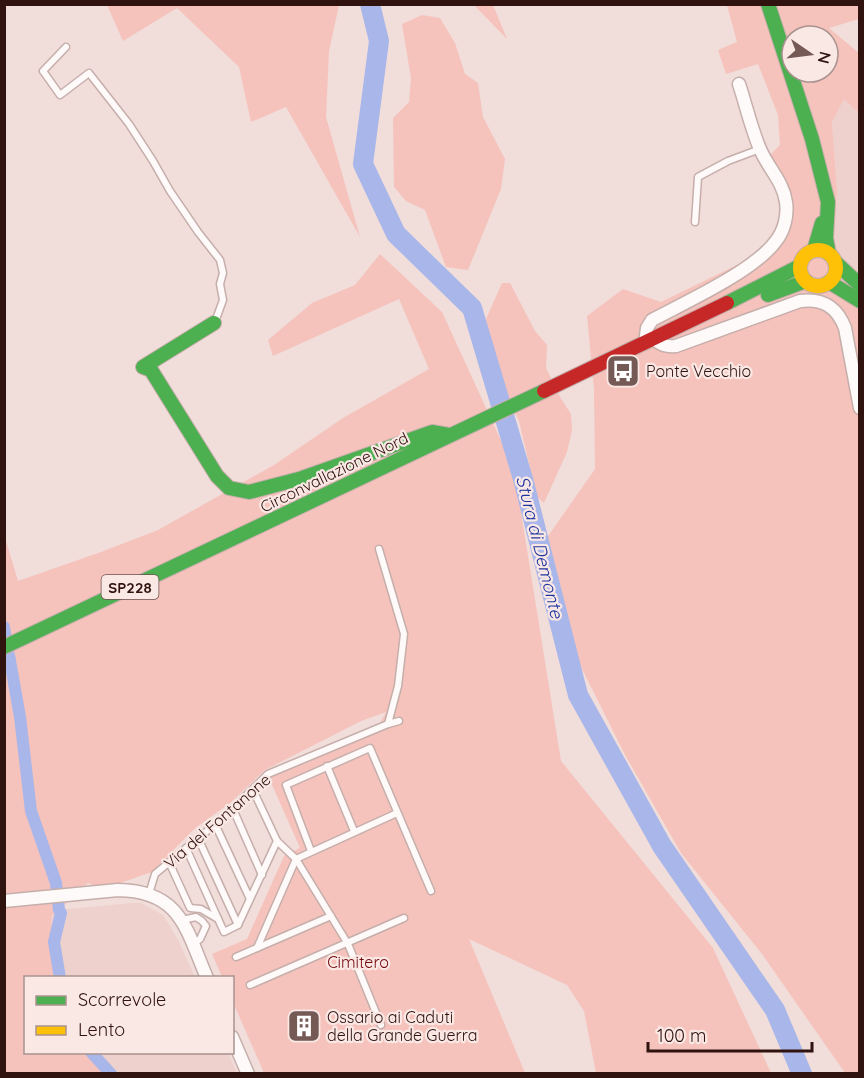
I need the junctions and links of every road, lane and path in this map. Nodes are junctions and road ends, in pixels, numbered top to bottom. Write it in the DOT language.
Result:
graph roads {
  1 [pos="768,4"];
  2 [pos="66,47"];
  3 [pos="739,84"];
  4 [pos="760,148"];
  5 [pos="825,196"];
  6 [pos="695,222"];
  7 [pos="814,250"];
  8 [pos="832,258"];
  9 [pos="800,266"];
  10 [pos="857,278"];
  11 [pos="806,281"];
  12 [pos="832,283"];
  13 [pos="860,301"];
  14 [pos="214,323"];
  15 [pos="678,327"];
  16 [pos="649,341"];
  17 [pos="860,408"];
  18 [pos="449,435"];
  19 [pos="379,549"];
  20 [pos="4,647"];
  21 [pos="399,721"];
  22 [pos="388,724"];
  23 [pos="327,766"];
  24 [pos="253,790"];
  25 [pos="233,809"];
  26 [pos="397,813"];
  27 [pos="215,824"];
  28 [pos="354,831"];
  29 [pos="198,838"];
  30 [pos="277,841"];
  31 [pos="186,848"];
  32 [pos="311,851"];
  33 [pos="296,859"];
  34 [pos="170,862"];
  35 [pos="262,875"];
  36 [pos="431,891"];
  37 [pos="150,894"];
  38 [pos="250,899"];
  39 [pos="4,901"];
  40 [pos="331,916"];
  41 [pos="404,918"];
  42 [pos="219,919"];
  43 [pos="182,920"];
  44 [pos="238,925"];
  45 [pos="192,944"];
  46 [pos="348,944"];
  47 [pos="257,948"];
  48 [pos="236,957"];
  49 [pos="206,976"];
  50 [pos="250,985"];
  51 [pos="381,1024"];
  52 [pos="234,1042"];
  53 [pos="248,1074"];
  1 -- 5 [label="main road"];
  2 -- 14 [label="lane"];
  3 -- 4 [label="street"];
  4 -- 6 [label="lane"];
  4 -- 16 [label="street"];
  5 -- 7 [label="main road"];
  5 -- 8 [label="main road"];
  7 -- 8 [label="main road"];
  7 -- 9 [label="main road"];
  8 -- 10 [label="main road"];
  8 -- 12 [label="main road"];
  9 -- 11 [label="main road"];
  9 -- 15 [label="main road, Circonvallazione Nord"];
  10 -- 12 [label="street"];
  11 -- 12 [label="main road"];
  11 -- 15 [label="main road, Circonvallazione Nord"];
  12 -- 13 [label="main road"];
  14 -- 18 [label="main road"];
  15 -- 16 [label="main road, Circonvallazione Nord"];
  16 -- 17 [label="street"];
  16 -- 18 [label="main road, Circonvallazione Nord / SP228"];
  18 -- 20 [label="main road, Circonvallazione Nord / SP228"];
  19 -- 22 [label="lane"];
  21 -- 22 [label="lane, Via del Fontanone"];
  22 -- 24 [label="lane, Via del Fontanone"];
  23 -- 26 [label="lane"];
  23 -- 28 [label="lane"];
  23 -- 32 [label="lane"];
  24 -- 25 [label="lane, Via del Fontanone"];
  24 -- 30 [label="lane"];
  25 -- 27 [label="lane, Via del Fontanone"];
  25 -- 35 [label="lane"];
  26 -- 28 [label="lane"];
  26 -- 36 [label="lane"];
  27 -- 29 [label="lane, Via del Fontanone"];
  27 -- 38 [label="lane"];
  28 -- 32 [label="lane"];
  29 -- 31 [label="lane, Via del Fontanone"];
  29 -- 44 [label="lane"];
  30 -- 33 [label="lane"];
  30 -- 35 [label="lane"];
  31 -- 34 [label="lane, Via del Fontanone"];
  31 -- 42 [label="lane"];
  32 -- 33 [label="lane"];
  33 -- 40 [label="lane"];
  33 -- 47 [label="lane"];
  34 -- 37 [label="lane, Via del Fontanone"];
  34 -- 42 [label="lane"];
  35 -- 38 [label="lane"];
  37 -- 39 [label="street"];
  37 -- 43 [label="street"];
  38 -- 44 [label="lane"];
  40 -- 46 [label="lane"];
  40 -- 47 [label="lane"];
  41 -- 46 [label="lane"];
  42 -- 44 [label="lane"];
  43 -- 45 [label="street"];
  43 -- 45 [label="lane"];
  45 -- 49 [label="street"];
  46 -- 50 [label="lane"];
  46 -- 51 [label="lane"];
  47 -- 48 [label="lane"];
  52 -- 53 [label="street"];
}
